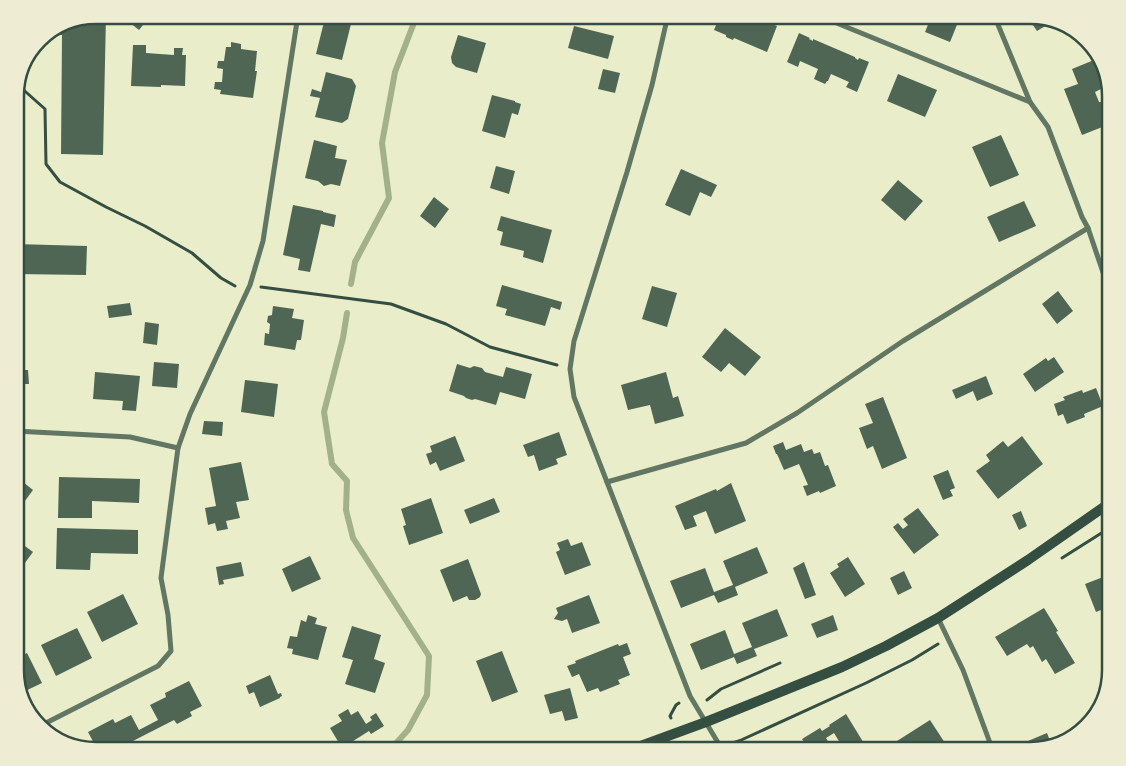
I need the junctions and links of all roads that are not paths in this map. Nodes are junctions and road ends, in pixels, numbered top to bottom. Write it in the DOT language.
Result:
graph roads {
  1 [pos="297,24"];
  2 [pos="666,24"];
  3 [pos="839,24"];
  4 [pos="998,24"];
  5 [pos="1030,102"];
  6 [pos="1088,228"];
  7 [pos="1102,269"];
  8 [pos="24,432"];
  9 [pos="178,448"];
  10 [pos="607,482"];
  11 [pos="1102,508"];
  12 [pos="938,618"];
  13 [pos="706,722"];
  14 [pos="47,723"];
  15 [pos="652,742"];
  16 [pos="718,742"];
  17 [pos="990,742"];
  1 -- 9 [label="street"];
  2 -- 10 [label="street"];
  3 -- 5 [label="street"];
  4 -- 5 [label="street"];
  5 -- 6 [label="street"];
  6 -- 7 [label="street"];
  6 -- 10 [label="street"];
  8 -- 9 [label="street"];
  9 -- 14 [label="street"];
  10 -- 13 [label="street"];
  11 -- 12 [label="main road"];
  12 -- 13 [label="main road"];
  12 -- 17 [label="street"];
  13 -- 15 [label="main road"];
  13 -- 16 [label="street"];
}
